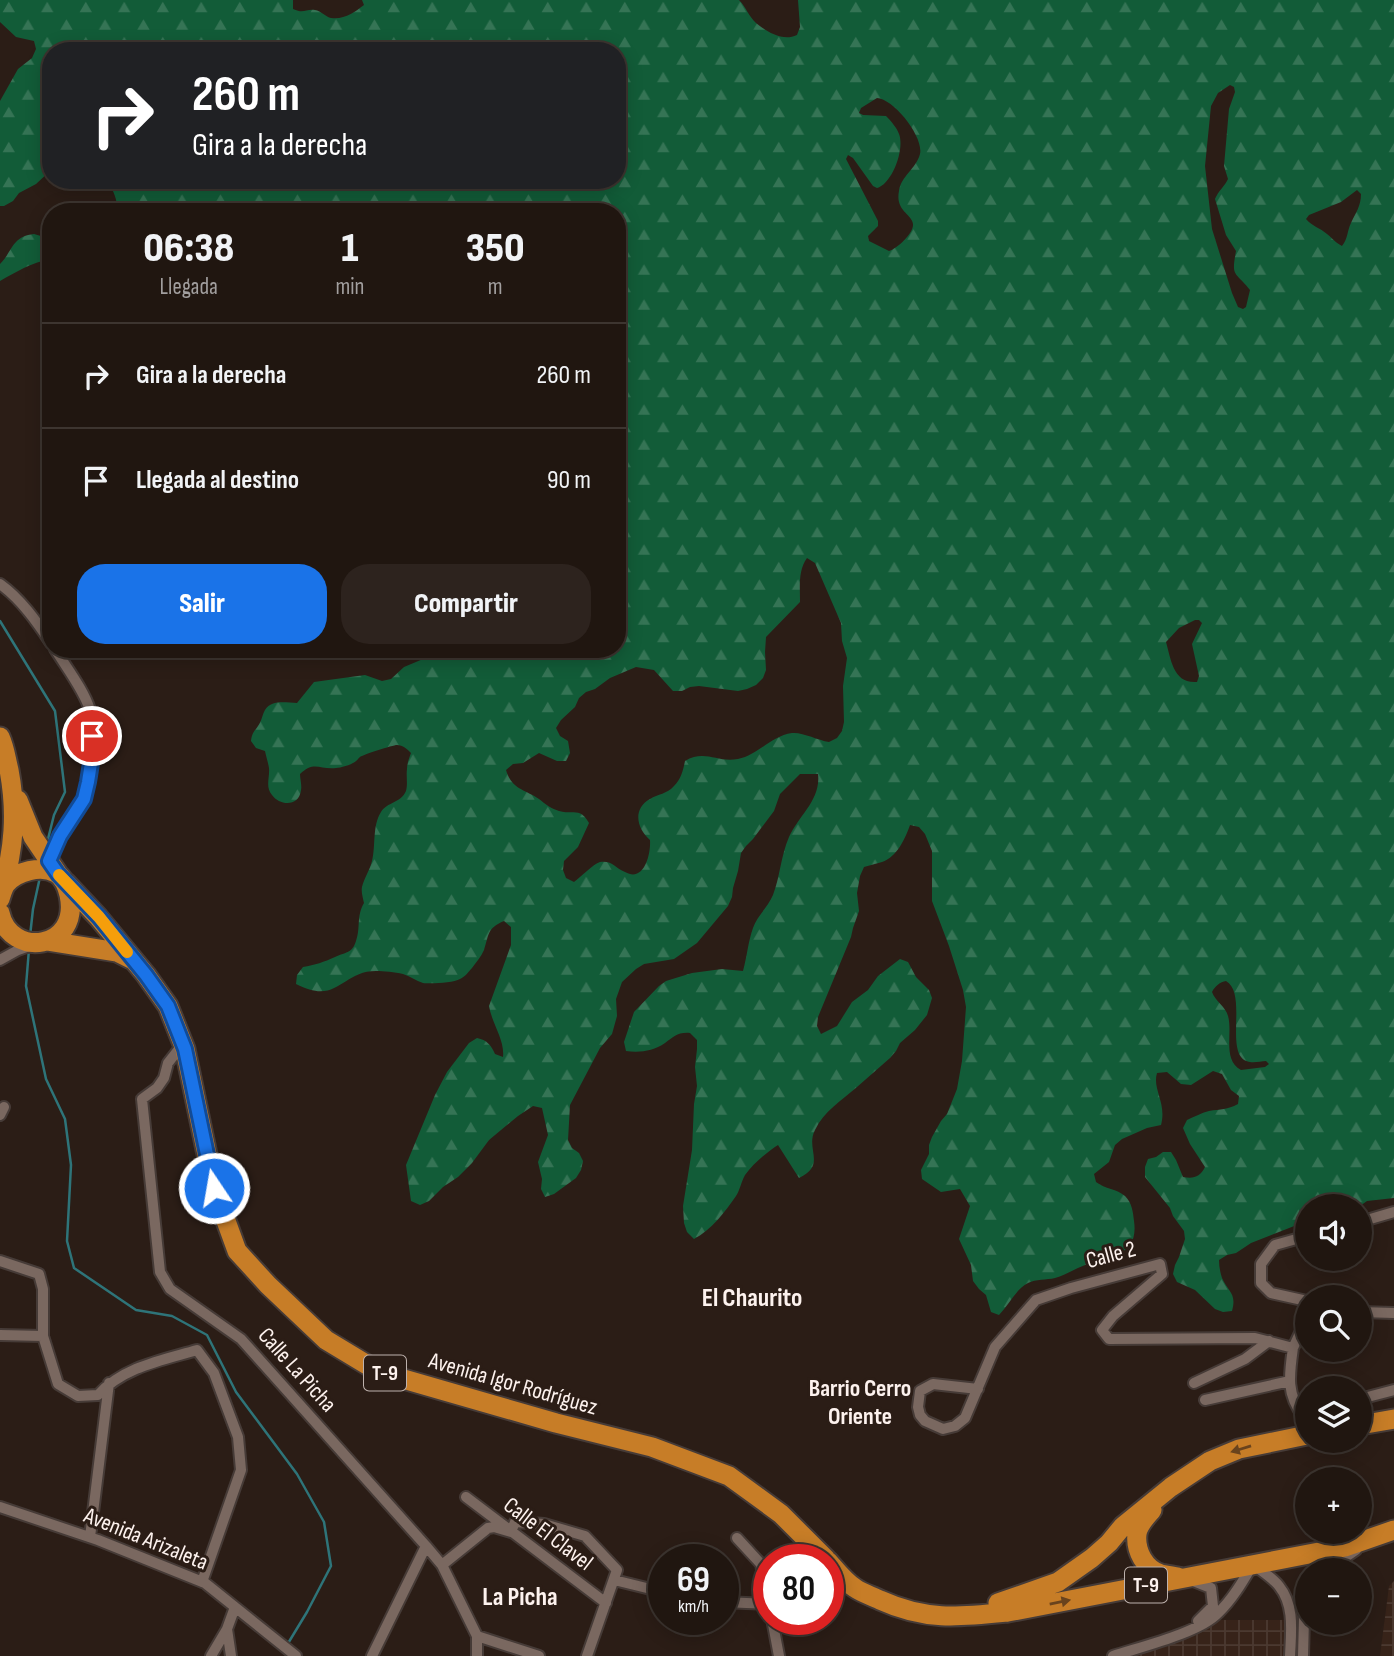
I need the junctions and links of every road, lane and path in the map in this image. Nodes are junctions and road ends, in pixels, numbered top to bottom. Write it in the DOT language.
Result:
graph roads {
  1 [pos="0,584"];
  2 [pos="42,631"];
  3 [pos="61,658"];
  4 [pos="0,737"];
  5 [pos="11,783"];
  6 [pos="50,869"];
  7 [pos="0,899"];
  8 [pos="1,918"];
  9 [pos="43,942"];
  10 [pos="0,960"];
  11 [pos="146,975"];
  12 [pos="185,1049"];
  13 [pos="1394,1212"];
  14 [pos="1372,1218"];
  15 [pos="1295,1239"];
  16 [pos="0,1261"];
  17 [pos="1295,1298"];
  18 [pos="1372,1312"];
  19 [pos="1394,1312"];
  20 [pos="0,1335"];
  21 [pos="43,1336"];
  22 [pos="1269,1341"];
  23 [pos="1295,1344"];
  24 [pos="1293,1348"];
  25 [pos="1290,1381"];
  26 [pos="109,1383"];
  27 [pos="1194,1383"];
  28 [pos="978,1389"];
  29 [pos="1394,1390"];
  30 [pos="1372,1396"];
  31 [pos="1205,1400"];
  32 [pos="1295,1406"];
  33 [pos="1394,1419"];
  34 [pos="1372,1423"];
  35 [pos="1295,1426"];
  36 [pos="1182,1479"];
  37 [pos="466,1497"];
  38 [pos="0,1507"];
  39 [pos="511,1532"];
  40 [pos="1386,1533"];
  41 [pos="90,1537"];
  42 [pos="737,1538"];
  43 [pos="811,1544"];
  44 [pos="426,1546"];
  45 [pos="753,1555"];
  46 [pos="1344,1558"];
  47 [pos="1253,1564"];
  48 [pos="442,1565"];
  49 [pos="844,1578"];
  50 [pos="1184,1578"];
  51 [pos="614,1580"];
  52 [pos="202,1582"];
  53 [pos="648,1588"];
  54 [pos="606,1603"];
  55 [pos="235,1607"];
  56 [pos="896,1607"];
  57 [pos="227,1629"];
  58 [pos="1189,1631"];
  59 [pos="775,1635"];
  60 [pos="1304,1635"];
  61 [pos="477,1636"];
  62 [pos="293,1654"];
  63 [pos="211,1656"];
  64 [pos="231,1656"];
  65 [pos="372,1656"];
  66 [pos="477,1656"];
  67 [pos="539,1656"];
  68 [pos="587,1656"];
  69 [pos="779,1656"];
  70 [pos="1112,1656"];
  71 [pos="1290,1656"];
  72 [pos="1303,1656"];
  1 -- 2 [label="street"];
  3 -- 6 [label="street"];
  4 -- 5 [label="highway, T-9"];
  5 -- 6 [label="highway, T-9"];
  5 -- 7 [label="highway, T-9"];
  6 -- 7 [label="highway, T-9"];
  6 -- 9 [label="highway, T-9"];
  6 -- 11 [label="highway, Avenida Igor Rodríguez / T-9"];
  8 -- 9 [label="highway, T-9"];
  9 -- 10 [label="street"];
  9 -- 11 [label="highway, Avenida Igor Rodríguez / T-9"];
  11 -- 12 [label="highway, Avenida Igor Rodríguez / T-9"];
  12 -- 43 [label="highway, Avenida Igor Rodríguez / T-9"];
  12 -- 44 [label="street, Calle La Picha"];
  13 -- 14 [label="street"];
  15 -- 17 [label="street"];
  16 -- 21 [label="street"];
  18 -- 19 [label="street"];
  20 -- 21 [label="street"];
  21 -- 26 [label="street"];
  22 -- 24 [label="street, Calle 2"];
  22 -- 27 [label="street"];
  22 -- 28 [label="street, Calle 2"];
  23 -- 24 [label="street"];
  24 -- 25 [label="street"];
  25 -- 31 [label="street"];
  25 -- 32 [label="street"];
  26 -- 41 [label="street"];
  26 -- 52 [label="street"];
  28 -- 28 [label="street, Calle 2"];
  29 -- 30 [label="street"];
  33 -- 34 [label="highway"];
  35 -- 36 [label="highway, Avenida Igor Rodríguez / T-9, one-way"];
  36 -- 50 [label="highway, T-9"];
  36 -- 56 [label="highway, Avenida Igor Rodríguez / T-9"];
  37 -- 39 [label="street, Calle El Clavel"];
  38 -- 41 [label="street, Avenida Arizaleta"];
  39 -- 48 [label="street"];
  39 -- 51 [label="street"];
  39 -- 54 [label="street, Calle El Clavel"];
  40 -- 46 [label="street"];
  40 -- 47 [label="highway, Avenida Igor Rodríguez / T-9"];
  41 -- 52 [label="street, Avenida Arizaleta"];
  42 -- 45 [label="street"];
  44 -- 48 [label="street, Calle La Picha"];
  44 -- 65 [label="street"];
  47 -- 50 [label="highway, Avenida Igor Rodríguez / T-9"];
  47 -- 58 [label="street"];
  47 -- 71 [label="street"];
  48 -- 61 [label="street, Calle La Picha"];
  49 -- 56 [label="highway, Avenida Igor Rodríguez / T-9"];
  56 -- 50 [label="highway, Avenida Igor Rodríguez / T-9, one-way"];
  50 -- 58 [label="street"];
  51 -- 53 [label="street"];
  51 -- 54 [label="street"];
  52 -- 55 [label="street, Avenida Arizaleta"];
  54 -- 68 [label="street"];
  55 -- 57 [label="street"];
  55 -- 62 [label="street, Avenida Arizaleta"];
  57 -- 63 [label="street"];
  57 -- 64 [label="street"];
  58 -- 70 [label="street"];
  59 -- 69 [label="street"];
  60 -- 72 [label="street"];
  61 -- 66 [label="street, Calle La Picha"];
  61 -- 67 [label="street"];
}
